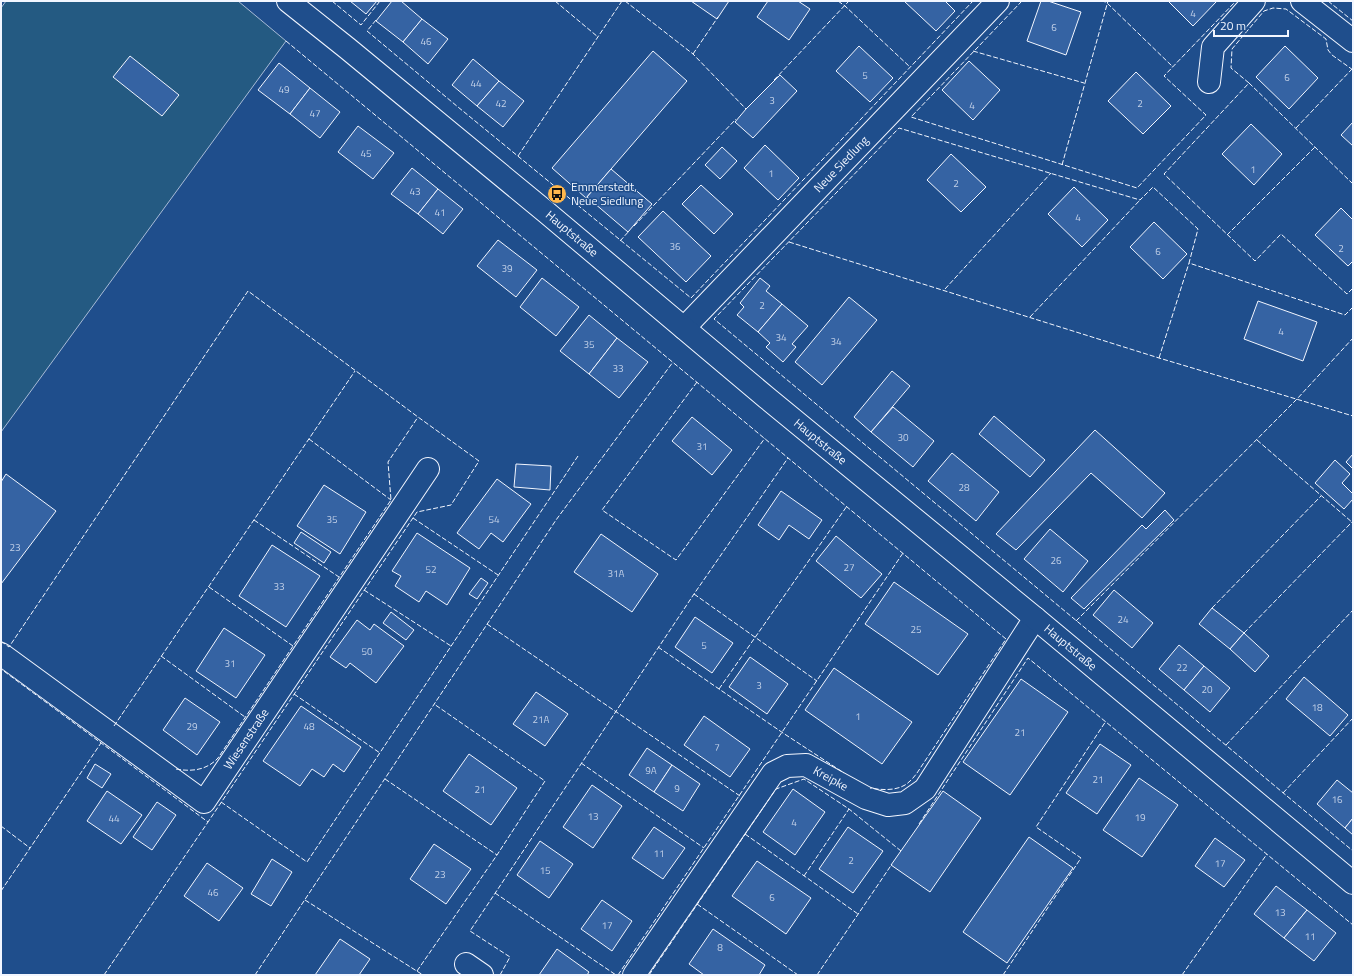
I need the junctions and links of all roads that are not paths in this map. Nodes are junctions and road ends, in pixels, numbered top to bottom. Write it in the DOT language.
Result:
graph roads {
  1 [pos="288,1"];
  2 [pos="998,1"];
  3 [pos="1254,1"];
  4 [pos="1302,1"];
  5 [pos="1353,41"];
  6 [pos="1208,82"];
  7 [pos="684,328"];
  8 [pos="428,469"];
  9 [pos="1035,618"];
  10 [pos="1,654"];
  11 [pos="1353,883"];
  12 [pos="634,975"];
  1 -- 7 [label="street, Hauptstraße"];
  2 -- 7 [label="street, Neue Siedlung"];
  3 -- 6 [label="street"];
  4 -- 5 [label="street"];
  7 -- 9 [label="street, Hauptstraße"];
  8 -- 10 [label="street, Wiesenstraße"];
  9 -- 11 [label="street, Hauptstraße"];
  9 -- 12 [label="street, Kreipke"];
}
